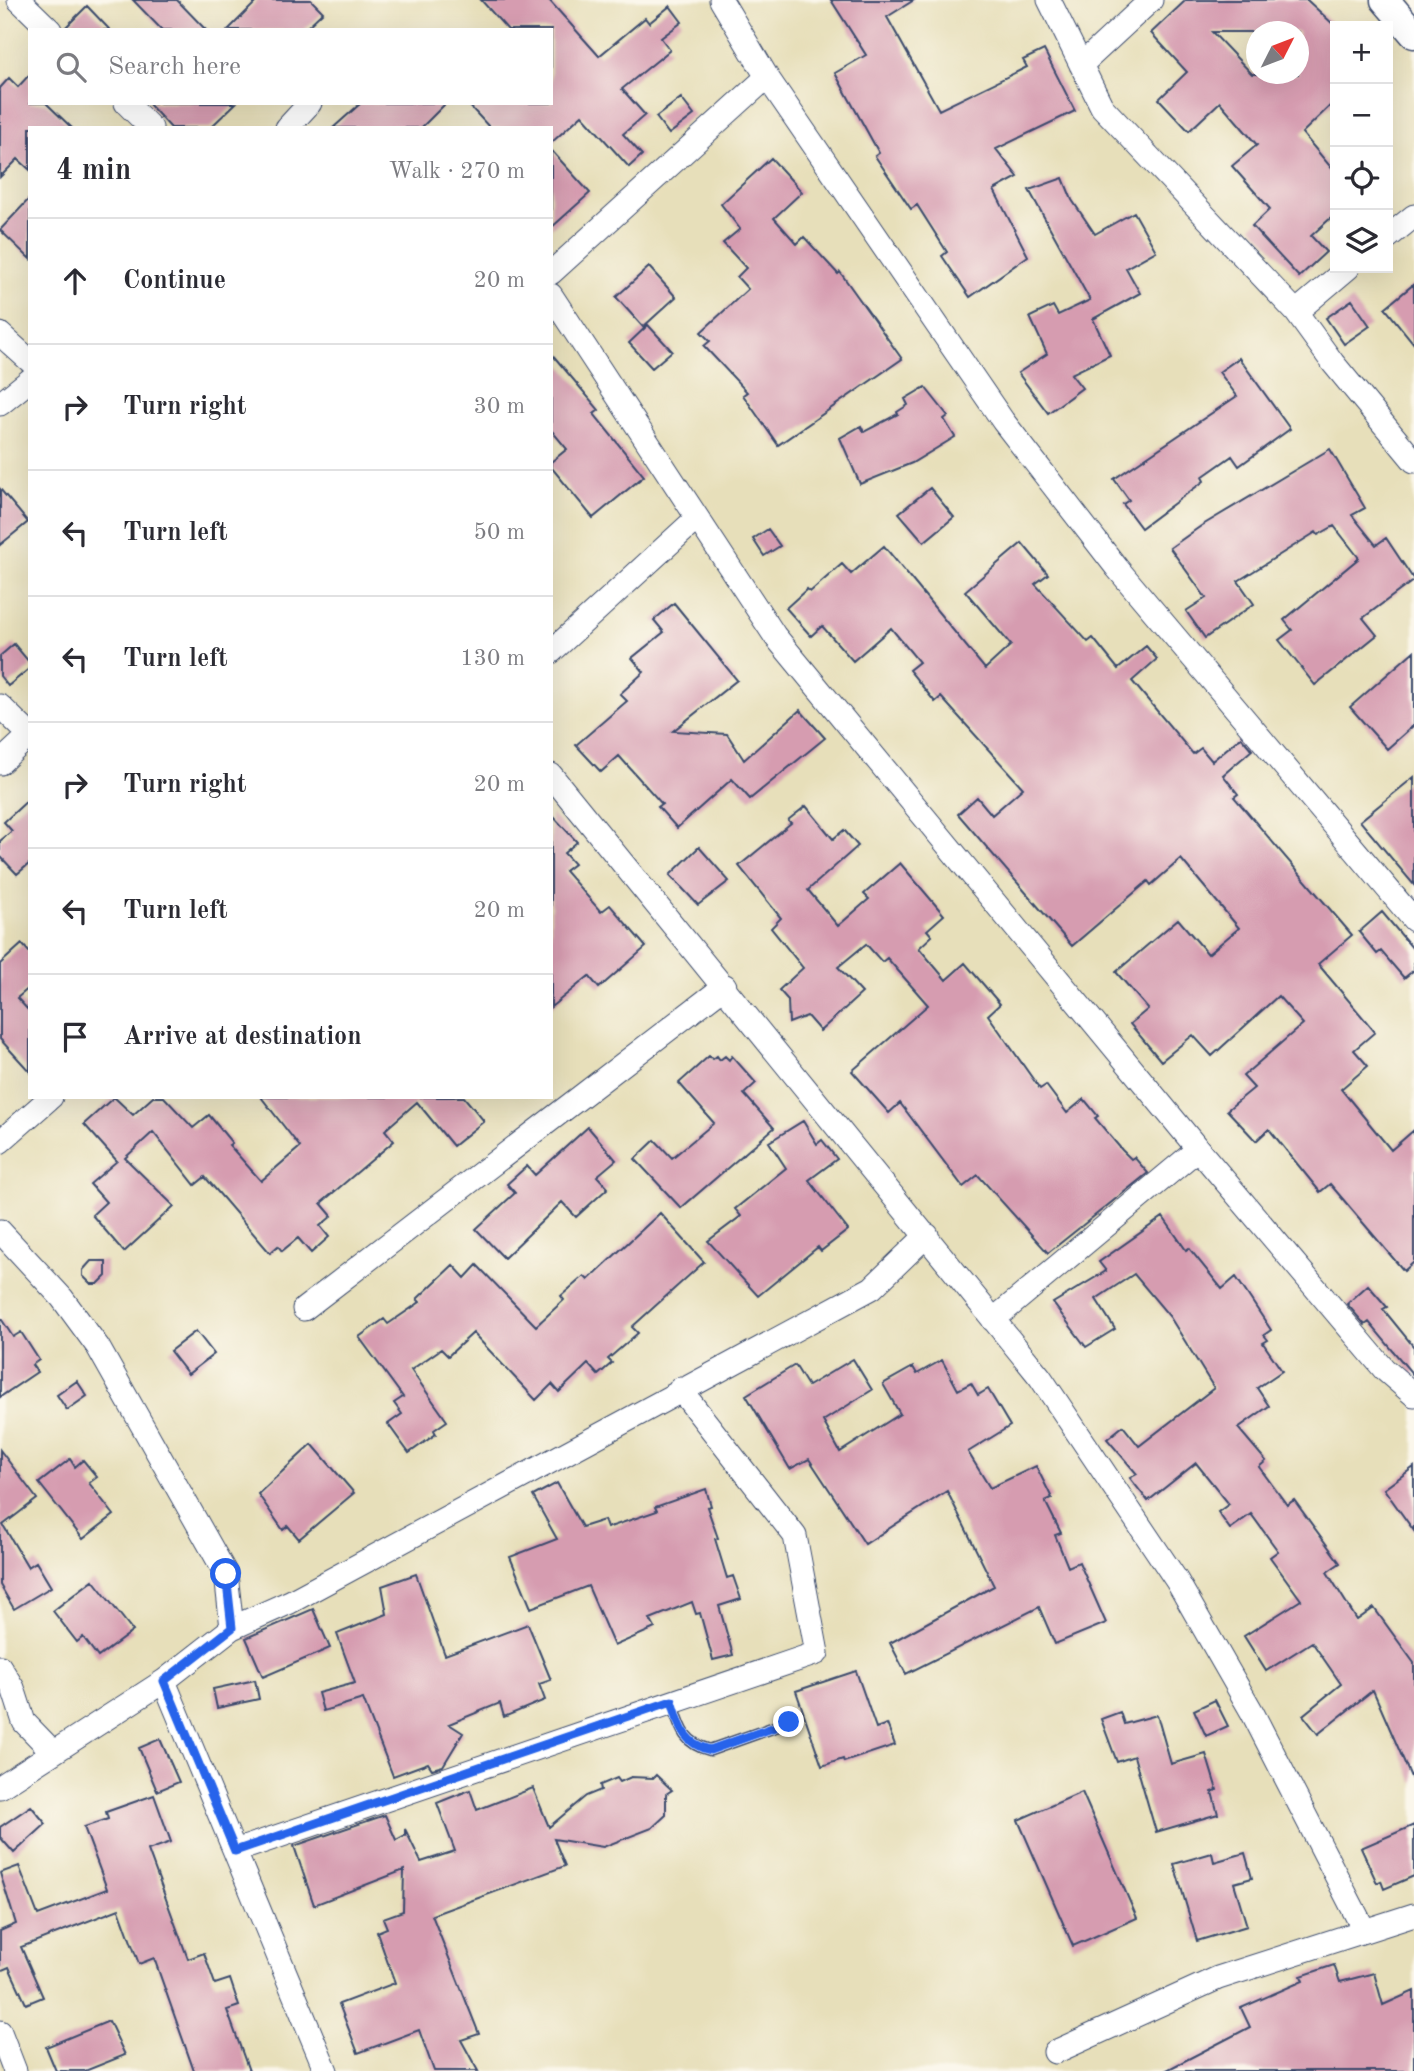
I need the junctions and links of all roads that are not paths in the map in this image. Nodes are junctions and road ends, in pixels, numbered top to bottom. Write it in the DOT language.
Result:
graph roads {
  1 [pos="19,0"];
  2 [pos="721,0"];
  3 [pos="1049,0"];
  4 [pos="1151,0"];
  5 [pos="1385,0"];
  6 [pos="48,28"];
  7 [pos="1414,34"];
  8 [pos="1081,65"];
  9 [pos="767,77"];
  10 [pos="127,105"];
  11 [pos="308,105"];
  12 [pos="149,126"];
  13 [pos="289,126"];
  14 [pos="1414,216"];
  15 [pos="1393,233"];
  16 [pos="553,271"];
  17 [pos="1342,273"];
  18 [pos="553,298"];
  19 [pos="1296,312"];
  20 [pos="0,334"];
  21 [pos="28,359"];
  22 [pos="28,382"];
  23 [pos="0,404"];
  24 [pos="1414,461"];
  25 [pos="696,519"];
  26 [pos="553,650"];
  27 [pos="0,706"];
  28 [pos="28,733"];
  29 [pos="28,737"];
  30 [pos="0,763"];
  31 [pos="553,777"];
  32 [pos="1414,920"];
  33 [pos="725,986"];
  34 [pos="49,1099"];
  35 [pos="0,1142"];
  36 [pos="1198,1149"];
  37 [pos="0,1231"];
  38 [pos="928,1235"];
  39 [pos="304,1309"];
  40 [pos="993,1320"];
  41 [pos="680,1389"];
  42 [pos="1414,1395"];
  43 [pos="232,1628"];
  44 [pos="0,1667"];
  45 [pos="164,1681"];
  46 [pos="672,1701"];
  47 [pos="789,1722"];
  48 [pos="52,1751"];
  49 [pos="0,1787"];
  50 [pos="235,1851"];
  51 [pos="1414,1915"];
  52 [pos="1364,1930"];
  53 [pos="0,2032"];
  54 [pos="1055,2052"];
  55 [pos="15,2071"];
  56 [pos="326,2071"];
  1 -- 6 [label="street"];
  2 -- 9 [label="street"];
  3 -- 8 [label="street"];
  4 -- 8 [label="street"];
  5 -- 7 [label="street"];
  8 -- 19 [label="street"];
  9 -- 16 [label="street"];
  9 -- 32 [label="street"];
  10 -- 12 [label="street"];
  11 -- 13 [label="street"];
  14 -- 15 [label="street"];
  17 -- 19 [label="street"];
  18 -- 25 [label="street"];
  19 -- 24 [label="street"];
  20 -- 21 [label="street"];
  22 -- 23 [label="street"];
  25 -- 26 [label="street"];
  25 -- 36 [label="street"];
  27 -- 28 [label="street"];
  29 -- 30 [label="street"];
  31 -- 33 [label="street"];
  33 -- 38 [label="street"];
  33 -- 39 [label="street"];
  34 -- 35 [label="street"];
  36 -- 40 [label="street"];
  36 -- 42 [label="street"];
  37 -- 43 [label="street"];
  38 -- 40 [label="street"];
  38 -- 41 [label="street"];
  40 -- 52 [label="street"];
  41 -- 43 [label="street"];
  41 -- 46 [label="street"];
  43 -- 45 [label="street"];
  44 -- 48 [label="street"];
  45 -- 48 [label="street"];
  45 -- 50 [label="street"];
  46 -- 47 [label="lane"];
  46 -- 50 [label="street"];
  48 -- 49 [label="street"];
  50 -- 56 [label="street"];
  51 -- 52 [label="street"];
  52 -- 54 [label="street"];
  53 -- 55 [label="street"];
}
